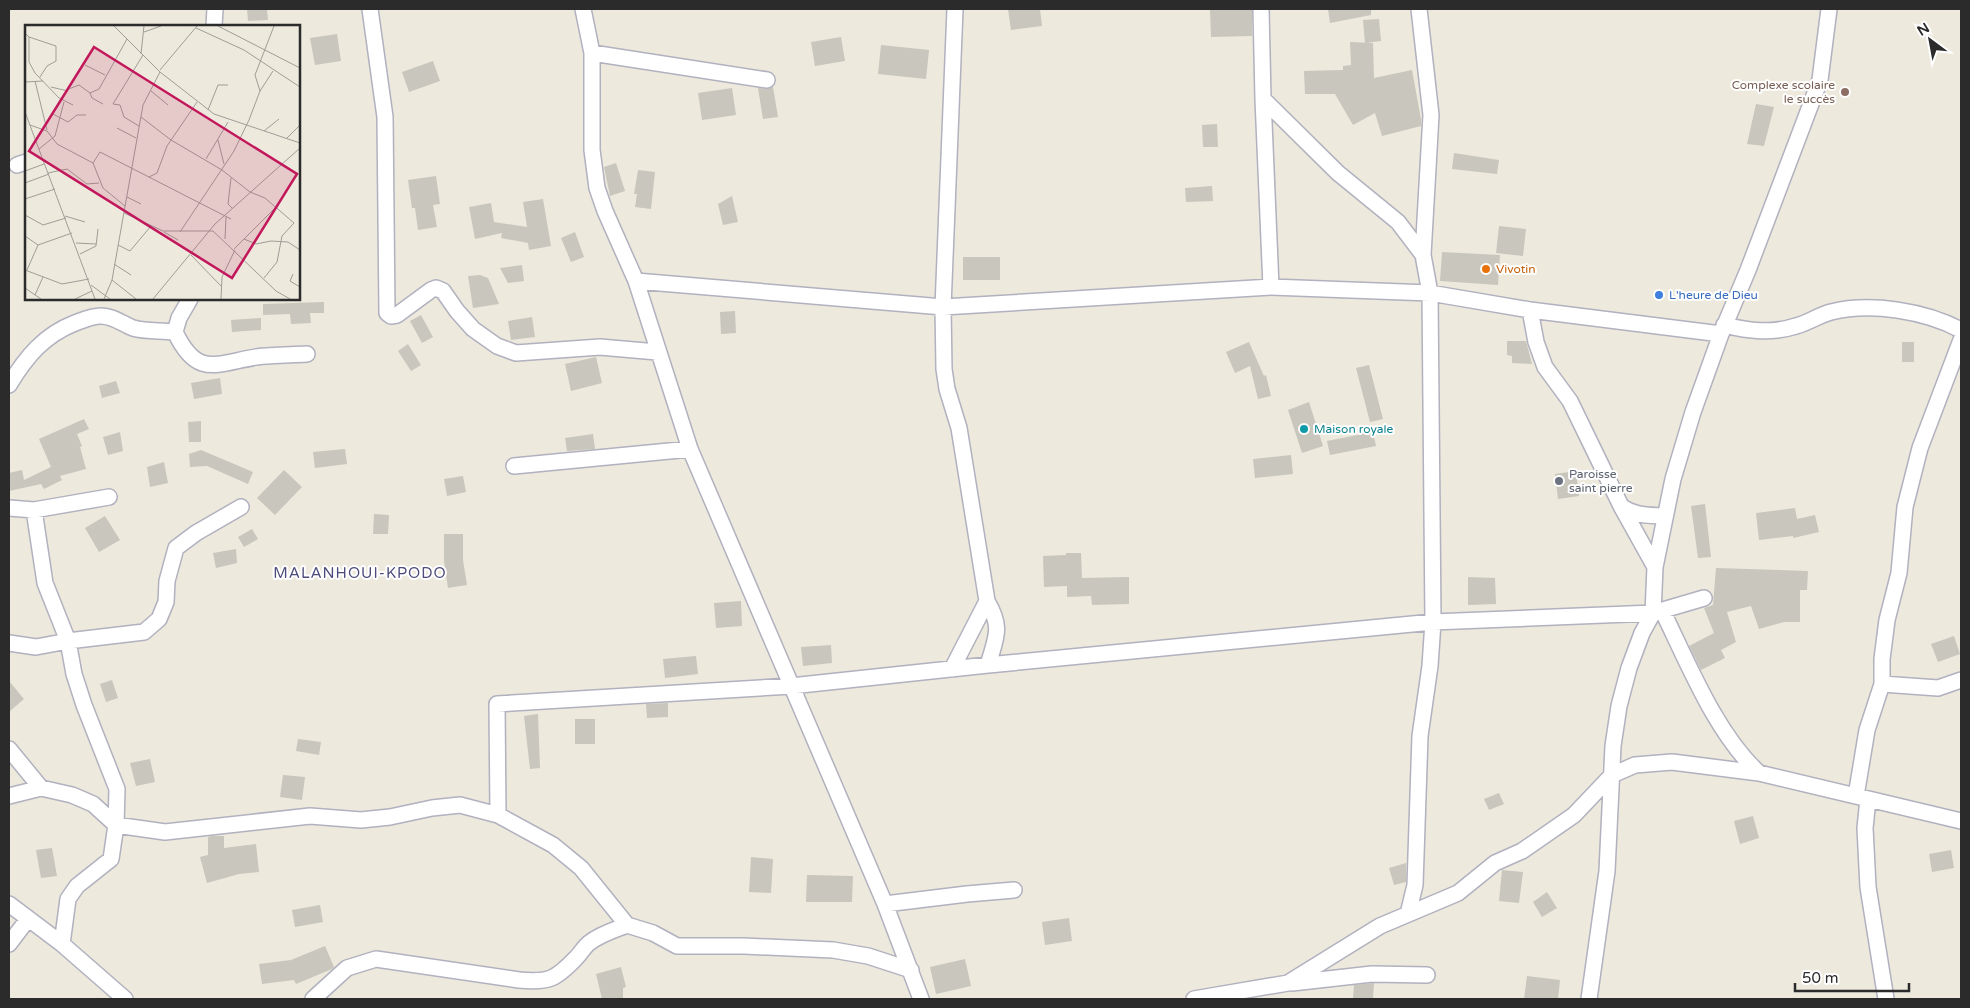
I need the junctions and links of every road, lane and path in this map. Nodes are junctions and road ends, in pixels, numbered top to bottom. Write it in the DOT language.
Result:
graph roads {
  1 [pos="215,9"];
  2 [pos="370,9"];
  3 [pos="584,9"];
  4 [pos="955,9"];
  5 [pos="1261,9"];
  6 [pos="1419,9"];
  7 [pos="1829,9"];
  8 [pos="214,25"];
  9 [pos="592,53"];
  10 [pos="767,80"];
  11 [pos="1263,99"];
  12 [pos="1423,255"];
  13 [pos="636,281"];
  14 [pos="1271,287"];
  15 [pos="1430,293"];
  16 [pos="189,300"];
  17 [pos="943,307"];
  18 [pos="1530,310"];
  19 [pos="1723,329"];
  20 [pos="1961,330"];
  21 [pos="175,332"];
  22 [pos="1961,340"];
  23 [pos="657,352"];
  24 [pos="306,354"];
  25 [pos="9,385"];
  26 [pos="690,449"];
  27 [pos="514,466"];
  28 [pos="109,497"];
  29 [pos="1621,506"];
  30 [pos="241,507"];
  31 [pos="9,508"];
  32 [pos="34,510"];
  33 [pos="1664,516"];
  34 [pos="1655,567"];
  35 [pos="1704,598"];
  36 [pos="987,601"];
  37 [pos="1658,612"];
  38 [pos="1433,622"];
  39 [pos="68,641"];
  40 [pos="9,644"];
  41 [pos="988,665"];
  42 [pos="952,669"];
  43 [pos="1961,680"];
  44 [pos="1882,684"];
  45 [pos="791,686"];
  46 [pos="9,750"];
  47 [pos="1759,773"];
  48 [pos="1612,775"];
  49 [pos="41,788"];
  50 [pos="9,796"];
  51 [pos="1862,798"];
  52 [pos="498,815"];
  53 [pos="1961,821"];
  54 [pos="116,825"];
  55 [pos="1014,890"];
  56 [pos="9,904"];
  57 [pos="885,904"];
  58 [pos="1408,914"];
  59 [pos="28,919"];
  60 [pos="627,925"];
  61 [pos="9,944"];
  62 [pos="62,944"];
  63 [pos="911,970"];
  64 [pos="1427,975"];
  65 [pos="1288,983"];
  66 [pos="125,999"];
  67 [pos="313,999"];
  68 [pos="921,999"];
  69 [pos="1194,999"];
  70 [pos="1588,999"];
  71 [pos="1886,999"];
  1 -- 8 [label="street"];
  2 -- 23 [label="street"];
  3 -- 9 [label="street"];
  4 -- 17 [label="street"];
  5 -- 11 [label="street"];
  6 -- 12 [label="street"];
  7 -- 19 [label="street"];
  9 -- 10 [label="street"];
  9 -- 13 [label="street"];
  11 -- 12 [label="street"];
  11 -- 14 [label="street"];
  12 -- 15 [label="street"];
  13 -- 17 [label="street"];
  13 -- 23 [label="street"];
  14 -- 15 [label="street"];
  14 -- 17 [label="street"];
  15 -- 18 [label="street"];
  15 -- 38 [label="street"];
  16 -- 21 [label="street"];
  17 -- 36 [label="street"];
  18 -- 19 [label="street"];
  18 -- 29 [label="street"];
  19 -- 20 [label="street"];
  19 -- 33 [label="street"];
  21 -- 24 [label="street"];
  21 -- 25 [label="street"];
  22 -- 44 [label="street"];
  23 -- 26 [label="street"];
  26 -- 27 [label="street"];
  26 -- 45 [label="street"];
  28 -- 32 [label="street"];
  29 -- 33 [label="street"];
  29 -- 34 [label="street"];
  30 -- 39 [label="street"];
  31 -- 32 [label="street"];
  32 -- 39 [label="street"];
  33 -- 34 [label="street"];
  34 -- 37 [label="street"];
  35 -- 37 [label="street"];
  36 -- 41 [label="street"];
  36 -- 42 [label="street"];
  37 -- 38 [label="street"];
  37 -- 47 [label="street"];
  37 -- 48 [label="street"];
  38 -- 41 [label="street"];
  38 -- 58 [label="street"];
  39 -- 40 [label="street"];
  39 -- 54 [label="street"];
  41 -- 42 [label="street"];
  42 -- 45 [label="street"];
  43 -- 44 [label="street"];
  44 -- 51 [label="street"];
  45 -- 52 [label="street"];
  45 -- 57 [label="street"];
  46 -- 49 [label="street"];
  47 -- 48 [label="street"];
  47 -- 51 [label="street"];
  48 -- 58 [label="street"];
  48 -- 70 [label="street"];
  49 -- 50 [label="street"];
  49 -- 54 [label="street"];
  51 -- 53 [label="street"];
  51 -- 71 [label="street"];
  52 -- 54 [label="street"];
  52 -- 60 [label="street"];
  54 -- 62 [label="street"];
  55 -- 57 [label="street"];
  56 -- 59 [label="street"];
  57 -- 63 [label="street"];
  58 -- 65 [label="street"];
  59 -- 61 [label="street"];
  59 -- 62 [label="street"];
  60 -- 63 [label="street"];
  60 -- 67 [label="street"];
  62 -- 66 [label="street"];
  63 -- 68 [label="street"];
  64 -- 65 [label="street"];
  65 -- 69 [label="street"];
}
